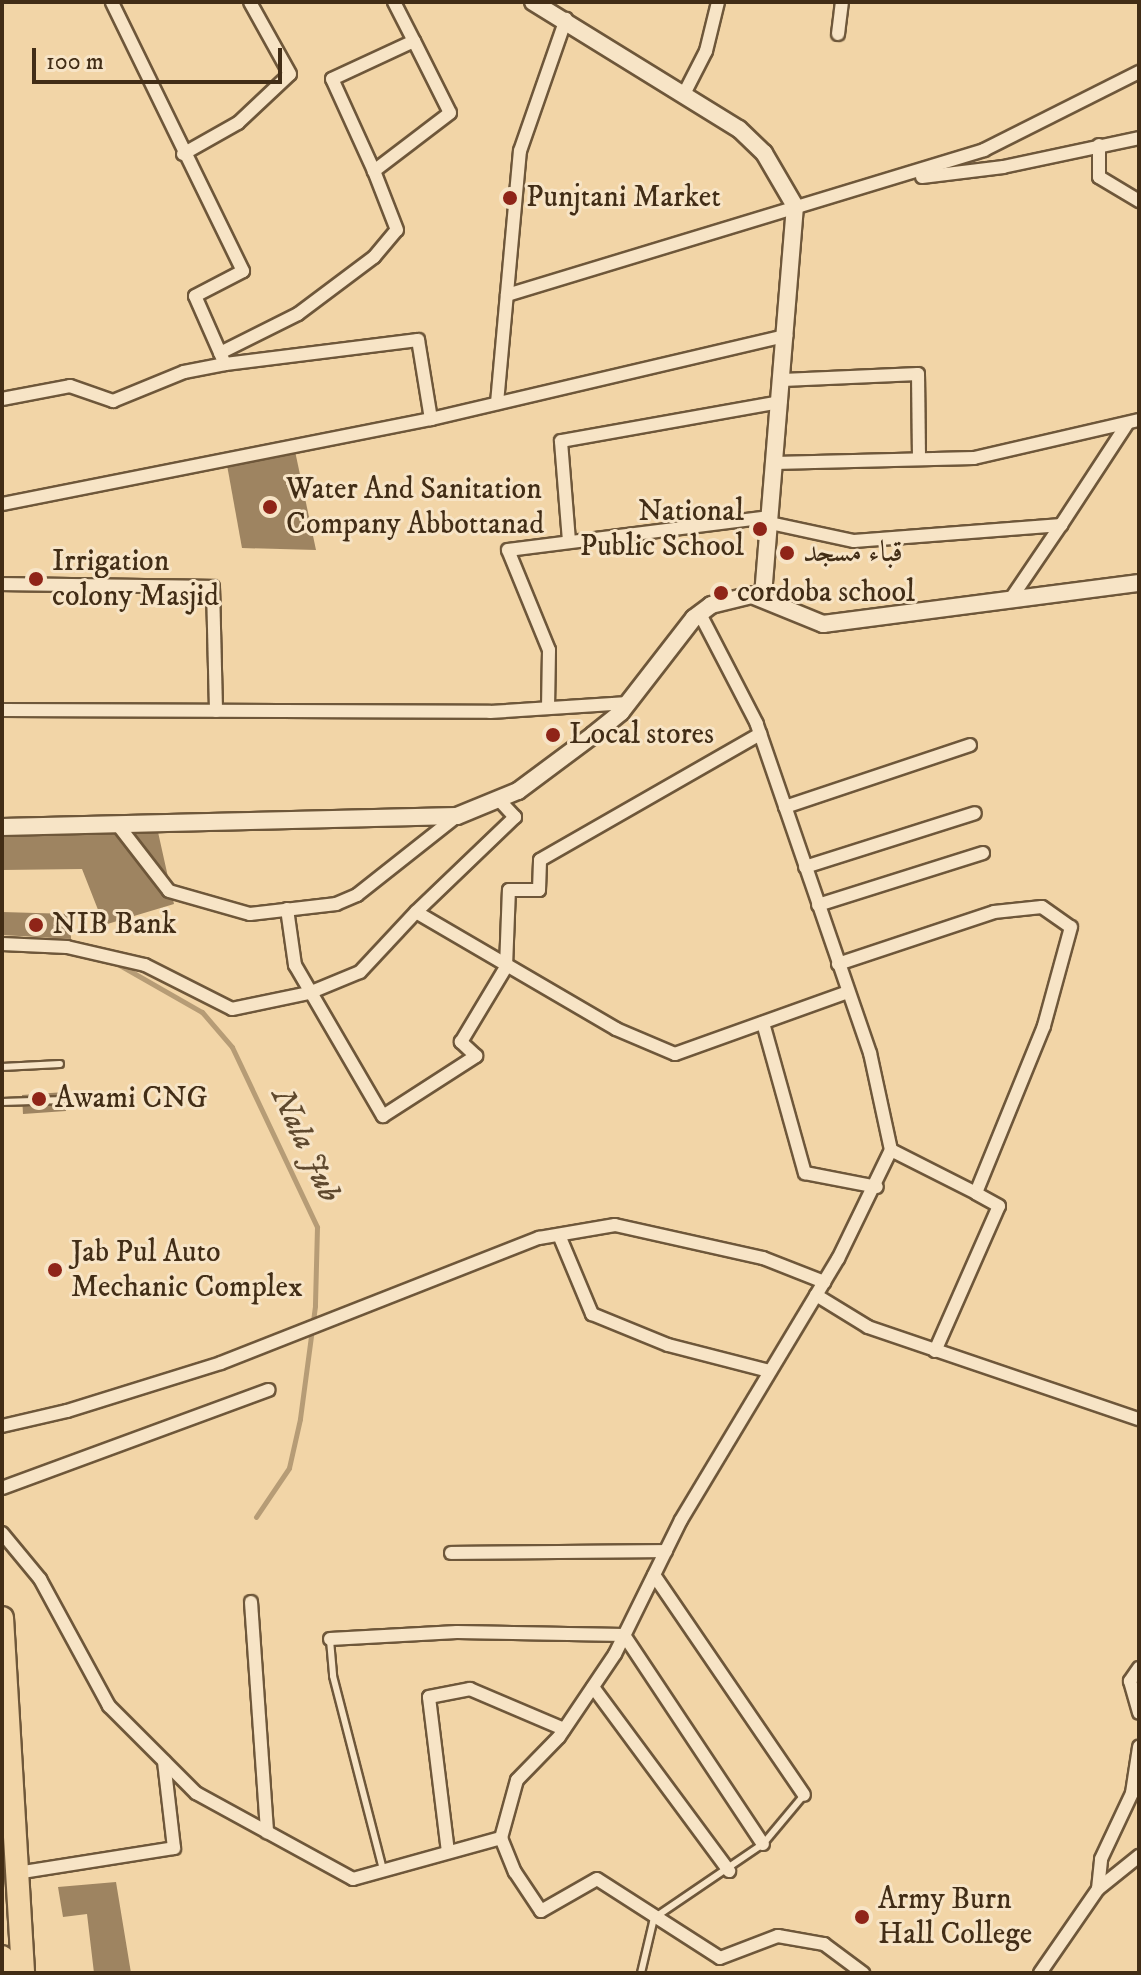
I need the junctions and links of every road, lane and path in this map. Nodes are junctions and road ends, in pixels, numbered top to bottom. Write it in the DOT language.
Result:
graph roads {
  1 [pos="112,2"];
  2 [pos="250,2"];
  3 [pos="394,2"];
  4 [pos="533,2"];
  5 [pos="718,2"];
  6 [pos="842,2"];
  7 [pos="566,19"];
  8 [pos="838,34"];
  9 [pos="414,41"];
  10 [pos="1139,72"];
  11 [pos="684,94"];
  12 [pos="1139,138"];
  13 [pos="1099,145"];
  14 [pos="183,154"];
  15 [pos="374,171"];
  16 [pos="895,181"];
  17 [pos="1139,201"];
  18 [pos="795,206"];
  19 [pos="507,295"];
  20 [pos="786,336"];
  21 [pos="222,359"];
  22 [pos="783,380"];
  23 [pos="2,399"];
  24 [pos="781,402"];
  25 [pos="497,403"];
  26 [pos="431,419"];
  27 [pos="1133,422"];
  28 [pos="919,459"];
  29 [pos="774,463"];
  30 [pos="2,504"];
  31 [pos="770,520"];
  32 [pos="1061,525"];
  33 [pos="569,541"];
  34 [pos="1139,583"];
  35 [pos="2,584"];
  36 [pos="763,599"];
  37 [pos="1010,600"];
  38 [pos="699,612"];
  39 [pos="628,703"];
  40 [pos="548,708"];
  41 [pos="2,710"];
  42 [pos="216,711"];
  43 [pos="760,734"];
  44 [pos="970,745"];
  45 [pos="500,801"];
  46 [pos="785,807"];
  47 [pos="975,813"];
  48 [pos="457,816"];
  49 [pos="118,825"];
  50 [pos="2,827"];
  51 [pos="983,853"];
  52 [pos="805,867"];
  53 [pos="818,905"];
  54 [pos="287,909"];
  55 [pos="416,912"];
  56 [pos="2,944"];
  57 [pos="838,964"];
  58 [pos="506,967"];
  59 [pos="848,992"];
  60 [pos="309,993"];
  61 [pos="763,1023"];
  62 [pos="60,1064"];
  63 [pos="2,1067"];
  64 [pos="63,1100"];
  65 [pos="2,1102"];
  66 [pos="891,1150"];
  67 [pos="877,1187"];
  68 [pos="976,1193"];
  69 [pos="559,1235"];
  70 [pos="824,1282"];
  71 [pos="816,1295"];
  72 [pos="935,1351"];
  73 [pos="769,1371"];
  74 [pos="269,1390"];
  75 [pos="1139,1419"];
  76 [pos="2,1426"];
  77 [pos="2,1488"];
  78 [pos="2,1533"];
  79 [pos="666,1551"];
  80 [pos="451,1553"];
  81 [pos="654,1575"];
  82 [pos="251,1602"];
  83 [pos="2,1618"];
  84 [pos="624,1635"];
  85 [pos="330,1639"];
  86 [pos="1139,1668"];
  87 [pos="593,1687"];
  88 [pos="1139,1713"];
  89 [pos="564,1729"];
  90 [pos="1139,1747"];
  91 [pos="164,1762"];
  92 [pos="804,1795"];
  93 [pos="267,1832"];
  94 [pos="501,1838"];
  95 [pos="763,1844"];
  96 [pos="448,1852"];
  97 [pos="1139,1856"];
  98 [pos="729,1871"];
  99 [pos="17,1873"];
  100 [pos="384,1874"];
  101 [pos="1098,1889"];
  102 [pos="654,1918"];
  103 [pos="2,1957"];
  104 [pos="3,1972"];
  105 [pos="23,1973"];
  106 [pos="641,1973"];
  107 [pos="863,1973"];
  108 [pos="1040,1973"];
  1 -- 14 [label="street"];
  2 -- 14 [label="street"];
  3 -- 9 [label="street"];
  4 -- 7 [label="street"];
  5 -- 11 [label="street"];
  6 -- 8 [label="street"];
  7 -- 11 [label="street"];
  7 -- 19 [label="street"];
  9 -- 15 [label="street"];
  9 -- 15 [label="street"];
  10 -- 16 [label="street"];
  11 -- 18 [label="street"];
  12 -- 13 [label="street"];
  13 -- 16 [label="street"];
  13 -- 17 [label="street"];
  14 -- 21 [label="street"];
  15 -- 21 [label="street"];
  16 -- 18 [label="street"];
  18 -- 19 [label="street"];
  18 -- 20 [label="street"];
  19 -- 25 [label="street"];
  20 -- 22 [label="street"];
  20 -- 25 [label="street"];
  21 -- 23 [label="street"];
  21 -- 26 [label="street"];
  22 -- 24 [label="street"];
  22 -- 28 [label="street"];
  24 -- 29 [label="street"];
  24 -- 33 [label="street"];
  25 -- 26 [label="street"];
  26 -- 30 [label="street"];
  27 -- 28 [label="street"];
  27 -- 32 [label="street"];
  28 -- 29 [label="street"];
  29 -- 31 [label="street"];
  31 -- 32 [label="street"];
  31 -- 33 [label="street"];
  31 -- 36 [label="street"];
  32 -- 37 [label="street"];
  33 -- 40 [label="street"];
  34 -- 37 [label="street"];
  35 -- 42 [label="street"];
  36 -- 37 [label="street"];
  36 -- 38 [label="street"];
  38 -- 39 [label="street"];
  38 -- 43 [label="street"];
  39 -- 40 [label="street"];
  39 -- 45 [label="street"];
  40 -- 42 [label="street"];
  41 -- 42 [label="street"];
  43 -- 46 [label="street"];
  43 -- 58 [label="street"];
  44 -- 46 [label="street"];
  45 -- 48 [label="street"];
  45 -- 55 [label="street"];
  46 -- 52 [label="street"];
  47 -- 52 [label="street"];
  48 -- 49 [label="street"];
  48 -- 54 [label="street"];
  49 -- 50 [label="street"];
  49 -- 54 [label="street"];
  51 -- 53 [label="street"];
  52 -- 53 [label="street"];
  53 -- 57 [label="street"];
  54 -- 60 [label="street"];
  55 -- 58 [label="street"];
  55 -- 60 [label="street"];
  56 -- 60 [label="street"];
  57 -- 59 [label="street"];
  57 -- 68 [label="street"];
  58 -- 60 [label="street"];
  58 -- 61 [label="street"];
  59 -- 61 [label="street"];
  59 -- 66 [label="street"];
  61 -- 67 [label="street"];
  62 -- 63 [label="lane"];
  64 -- 65 [label="lane"];
  66 -- 67 [label="street"];
  66 -- 68 [label="street"];
  67 -- 70 [label="street"];
  68 -- 72 [label="street"];
  69 -- 70 [label="street"];
  69 -- 73 [label="street"];
  69 -- 76 [label="street"];
  70 -- 71 [label="street"];
  71 -- 72 [label="street"];
  71 -- 73 [label="street"];
  72 -- 75 [label="street"];
  73 -- 79 [label="street"];
  74 -- 77 [label="street"];
  78 -- 91 [label="street"];
  79 -- 80 [label="street"];
  79 -- 81 [label="street"];
  81 -- 84 [label="street"];
  81 -- 92 [label="street"];
  82 -- 93 [label="street"];
  83 -- 99 [label="highway"];
  84 -- 85 [label="street"];
  84 -- 87 [label="street"];
  84 -- 95 [label="street"];
  85 -- 100 [label="lane"];
  86 -- 88 [label="street"];
  87 -- 89 [label="street"];
  87 -- 98 [label="street"];
  89 -- 94 [label="street"];
  89 -- 96 [label="street"];
  90 -- 101 [label="street"];
  91 -- 93 [label="street"];
  91 -- 99 [label="street"];
  92 -- 95 [label="lane"];
  93 -- 100 [label="street"];
  94 -- 96 [label="street"];
  94 -- 102 [label="street"];
  95 -- 98 [label="lane"];
  96 -- 100 [label="street"];
  97 -- 101 [label="street"];
  98 -- 102 [label="lane"];
  99 -- 105 [label="highway"];
  101 -- 108 [label="street"];
  102 -- 106 [label="lane"];
  102 -- 107 [label="street"];
  103 -- 104 [label="highway"];
}
